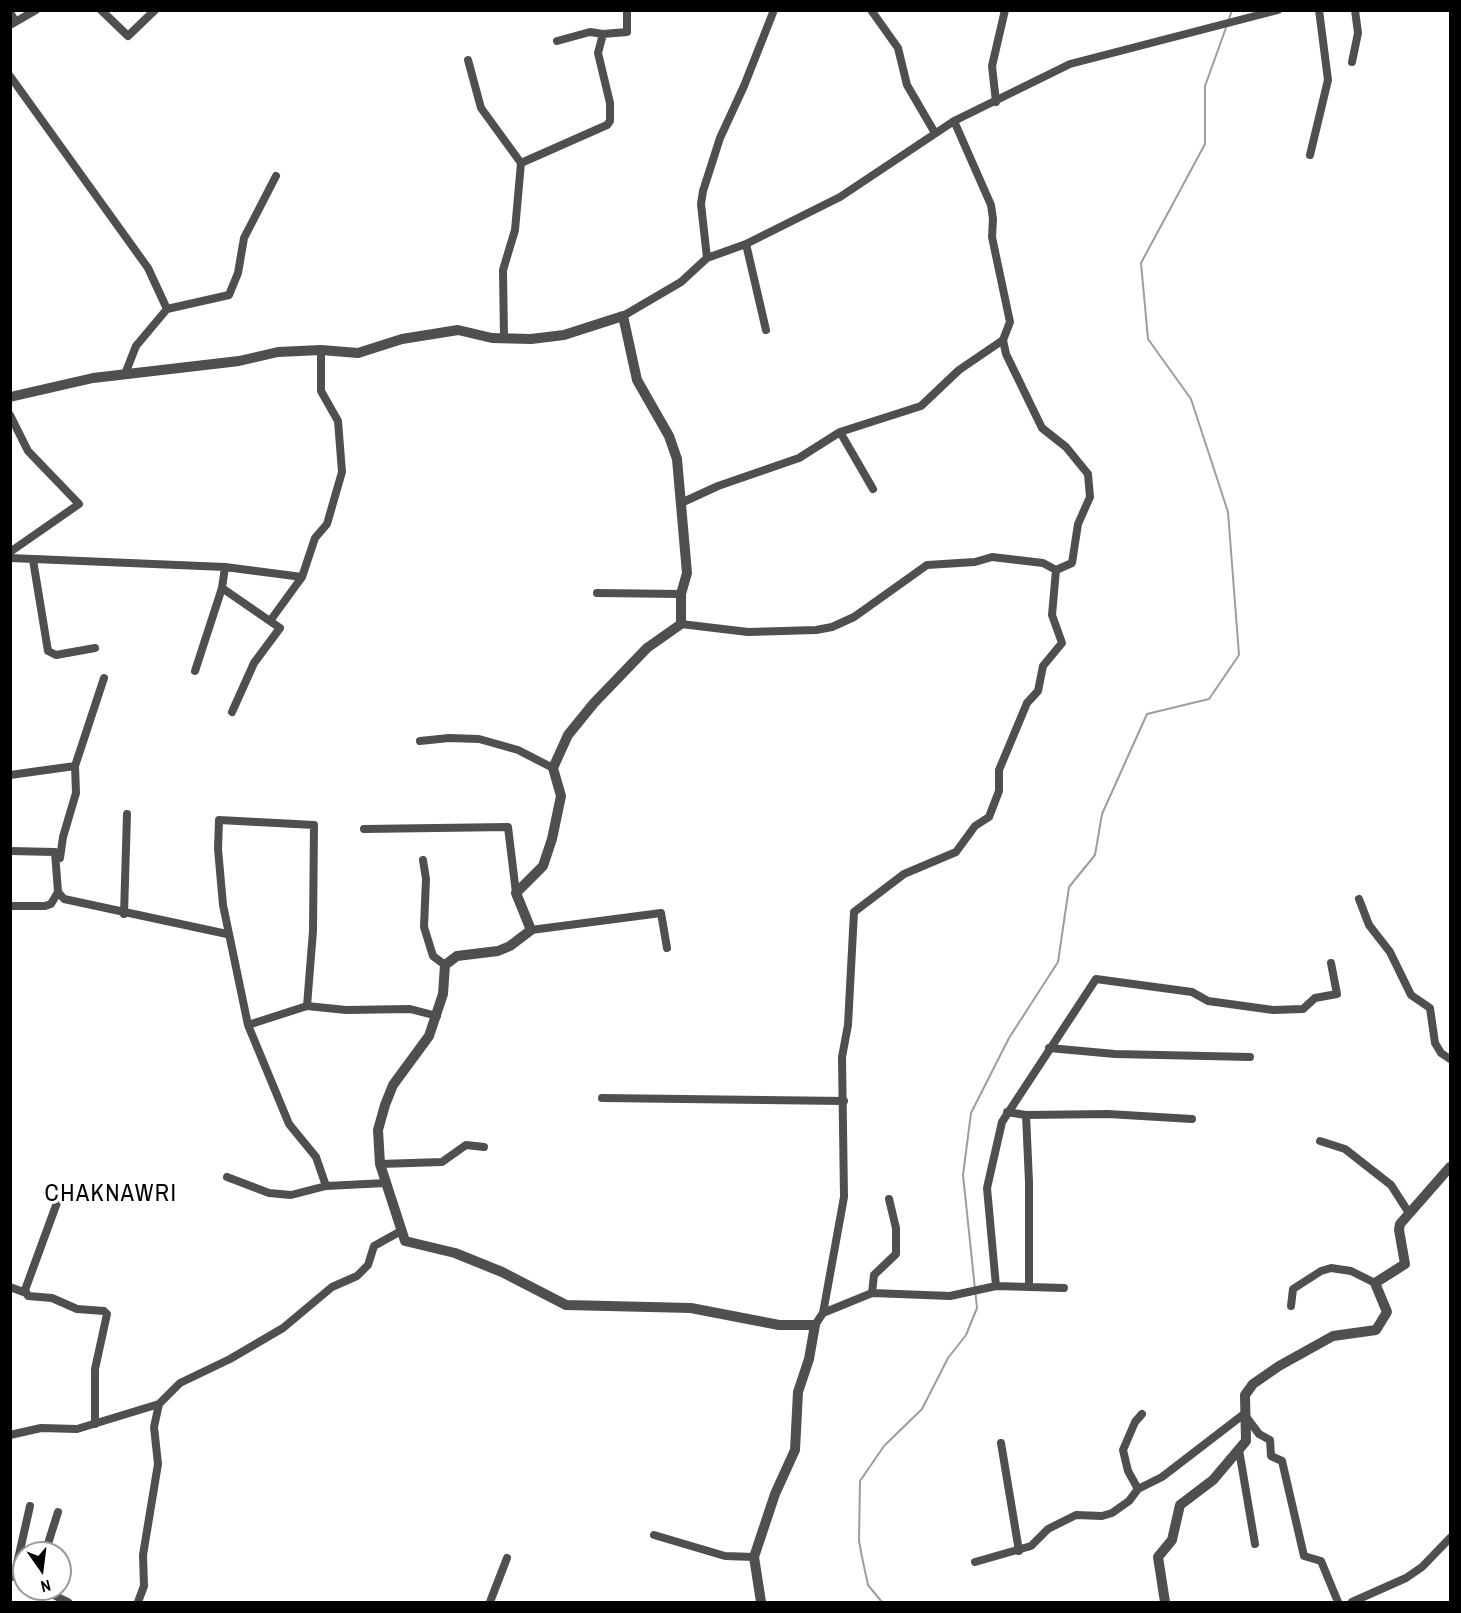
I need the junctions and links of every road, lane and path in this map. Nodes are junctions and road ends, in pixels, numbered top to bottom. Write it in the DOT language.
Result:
graph roads {
  1 [pos="36,10"];
  2 [pos="102,10"];
  3 [pos="155,10"];
  4 [pos="627,10"];
  5 [pos="774,10"];
  6 [pos="871,10"];
  7 [pos="1005,10"];
  8 [pos="1278,10"];
  9 [pos="1319,10"];
  10 [pos="1355,10"];
  11 [pos="10,12"];
  12 [pos="13,23"];
  13 [pos="603,34"];
  14 [pos="557,41"];
  15 [pos="468,60"];
  16 [pos="1352,62"];
  17 [pos="10,76"];
  18 [pos="996,102"];
  19 [pos="954,121"];
  20 [pos="935,133"];
  21 [pos="1310,156"];
  22 [pos="521,163"];
  23 [pos="276,176"];
  24 [pos="746,244"];
  25 [pos="707,258"];
  26 [pos="167,309"];
  27 [pos="622,316"];
  28 [pos="766,330"];
  29 [pos="504,339"];
  30 [pos="1002,340"];
  31 [pos="321,350"];
  32 [pos="125,374"];
  33 [pos="10,397"];
  34 [pos="10,415"];
  35 [pos="840,432"];
  36 [pos="873,489"];
  37 [pos="681,503"];
  38 [pos="10,552"];
  39 [pos="10,558"];
  40 [pos="33,560"];
  41 [pos="225,567"];
  42 [pos="1056,570"];
  43 [pos="302,577"];
  44 [pos="222,588"];
  45 [pos="597,593"];
  46 [pos="681,594"];
  47 [pos="270,621"];
  48 [pos="681,624"];
  49 [pos="95,648"];
  50 [pos="195,671"];
  51 [pos="104,678"];
  52 [pos="232,712"];
  53 [pos="420,741"];
  54 [pos="75,766"];
  55 [pos="552,768"];
  56 [pos="10,775"];
  57 [pos="126,814"];
  58 [pos="364,829"];
  59 [pos="10,851"];
  60 [pos="423,860"];
  61 [pos="58,892"];
  62 [pos="516,893"];
  63 [pos="64,899"];
  64 [pos="1359,899"];
  65 [pos="10,906"];
  66 [pos="124,914"];
  67 [pos="531,930"];
  68 [pos="227,934"];
  69 [pos="666,948"];
  70 [pos="1331,963"];
  71 [pos="445,965"];
  72 [pos="307,1006"];
  73 [pos="437,1016"];
  74 [pos="248,1025"];
  75 [pos="1049,1048"];
  76 [pos="1250,1057"];
  77 [pos="1450,1059"];
  78 [pos="602,1098"];
  79 [pos="844,1101"];
  80 [pos="1007,1112"];
  81 [pos="1026,1115"];
  82 [pos="1192,1119"];
  83 [pos="1320,1141"];
  84 [pos="484,1147"];
  85 [pos="380,1164"];
  86 [pos="1450,1167"];
  87 [pos="227,1177"];
  88 [pos="386,1183"];
  89 [pos="326,1186"];
  90 [pos="889,1199"];
  91 [pos="58,1200"];
  92 [pos="1409,1213"];
  93 [pos="401,1231"];
  94 [pos="1375,1283"];
  95 [pos="996,1286"];
  96 [pos="1029,1286"];
  97 [pos="10,1287"];
  98 [pos="1064,1288"];
  99 [pos="26,1293"];
  100 [pos="872,1293"];
  101 [pos="1291,1306"];
  102 [pos="823,1313"];
  103 [pos="815,1325"];
  104 [pos="159,1404"];
  105 [pos="1244,1413"];
  106 [pos="1142,1414"];
  107 [pos="95,1424"];
  108 [pos="10,1435"];
  109 [pos="1001,1443"];
  110 [pos="1239,1450"];
  111 [pos="1138,1489"];
  112 [pos="30,1506"];
  113 [pos="57,1512"];
  114 [pos="654,1535"];
  115 [pos="1450,1538"];
  116 [pos="21,1541"];
  117 [pos="49,1541"];
  118 [pos="1255,1544"];
  119 [pos="1019,1551"];
  120 [pos="754,1557"];
  121 [pos="507,1558"];
  122 [pos="975,1563"];
  123 [pos="138,1602"];
  124 [pos="490,1602"];
  125 [pos="761,1602"];
  126 [pos="1165,1602"];
  127 [pos="1338,1602"];
  128 [pos="1352,1602"];
  1 -- 12 [label="street"];
  2 -- 3 [label="street"];
  4 -- 13 [label="street"];
  5 -- 25 [label="street"];
  6 -- 20 [label="street"];
  7 -- 18 [label="street"];
  8 -- 18 [label="street"];
  9 -- 21 [label="street"];
  10 -- 16 [label="street"];
  11 -- 12 [label="street"];
  13 -- 14 [label="street"];
  13 -- 22 [label="street"];
  15 -- 22 [label="street"];
  17 -- 26 [label="street"];
  18 -- 19 [label="street"];
  19 -- 20 [label="street"];
  19 -- 30 [label="street"];
  20 -- 24 [label="street"];
  22 -- 29 [label="street"];
  23 -- 26 [label="street"];
  24 -- 25 [label="street"];
  24 -- 28 [label="street"];
  25 -- 27 [label="street"];
  26 -- 32 [label="street"];
  27 -- 29 [label="street"];
  27 -- 37 [label="street"];
  29 -- 31 [label="street"];
  30 -- 35 [label="street"];
  30 -- 42 [label="street"];
  31 -- 32 [label="street"];
  31 -- 43 [label="street"];
  32 -- 33 [label="street"];
  34 -- 38 [label="street"];
  35 -- 36 [label="street"];
  35 -- 37 [label="street"];
  37 -- 46 [label="street"];
  39 -- 40 [label="street"];
  40 -- 41 [label="street"];
  40 -- 49 [label="street"];
  41 -- 43 [label="street"];
  41 -- 44 [label="street"];
  42 -- 48 [label="street"];
  42 -- 79 [label="street"];
  43 -- 47 [label="street"];
  44 -- 47 [label="street"];
  44 -- 50 [label="street"];
  45 -- 46 [label="street"];
  46 -- 48 [label="street"];
  47 -- 52 [label="street"];
  48 -- 55 [label="street"];
  51 -- 54 [label="street"];
  53 -- 55 [label="street"];
  54 -- 56 [label="street"];
  54 -- 63 [label="street"];
  55 -- 62 [label="street"];
  57 -- 66 [label="street"];
  58 -- 62 [label="street"];
  59 -- 61 [label="street"];
  60 -- 71 [label="street"];
  61 -- 63 [label="street"];
  61 -- 65 [label="street"];
  62 -- 67 [label="street"];
  63 -- 66 [label="street"];
  64 -- 77 [label="street"];
  66 -- 68 [label="street"];
  67 -- 69 [label="street"];
  67 -- 71 [label="street"];
  68 -- 72 [label="street"];
  68 -- 74 [label="street"];
  70 -- 75 [label="street"];
  71 -- 73 [label="street"];
  72 -- 73 [label="street"];
  72 -- 74 [label="street"];
  73 -- 85 [label="street"];
  74 -- 89 [label="street"];
  75 -- 76 [label="street"];
  75 -- 80 [label="street"];
  78 -- 79 [label="street"];
  79 -- 102 [label="street"];
  80 -- 81 [label="street"];
  80 -- 95 [label="street"];
  81 -- 82 [label="street"];
  81 -- 96 [label="street"];
  83 -- 92 [label="street"];
  84 -- 85 [label="street"];
  85 -- 88 [label="street"];
  86 -- 92 [label="street"];
  87 -- 89 [label="street"];
  88 -- 89 [label="street"];
  88 -- 93 [label="street"];
  90 -- 100 [label="street"];
  91 -- 99 [label="street"];
  92 -- 94 [label="street"];
  93 -- 103 [label="street"];
  93 -- 104 [label="street"];
  94 -- 101 [label="street"];
  94 -- 105 [label="street"];
  95 -- 96 [label="street"];
  95 -- 100 [label="street"];
  96 -- 98 [label="street"];
  97 -- 99 [label="street"];
  99 -- 107 [label="street"];
  100 -- 102 [label="street"];
  102 -- 103 [label="street"];
  103 -- 120 [label="street"];
  104 -- 107 [label="street"];
  104 -- 123 [label="street"];
  105 -- 110 [label="street"];
  105 -- 111 [label="street"];
  105 -- 127 [label="street"];
  106 -- 111 [label="street"];
  107 -- 108 [label="street"];
  109 -- 119 [label="street"];
  110 -- 118 [label="street"];
  110 -- 126 [label="street"];
  111 -- 119 [label="street"];
  112 -- 116 [label="street"];
  113 -- 117 [label="street"];
  114 -- 120 [label="street"];
  115 -- 128 [label="street"];
  119 -- 122 [label="street"];
  120 -- 125 [label="street"];
  121 -- 124 [label="street"];
}
